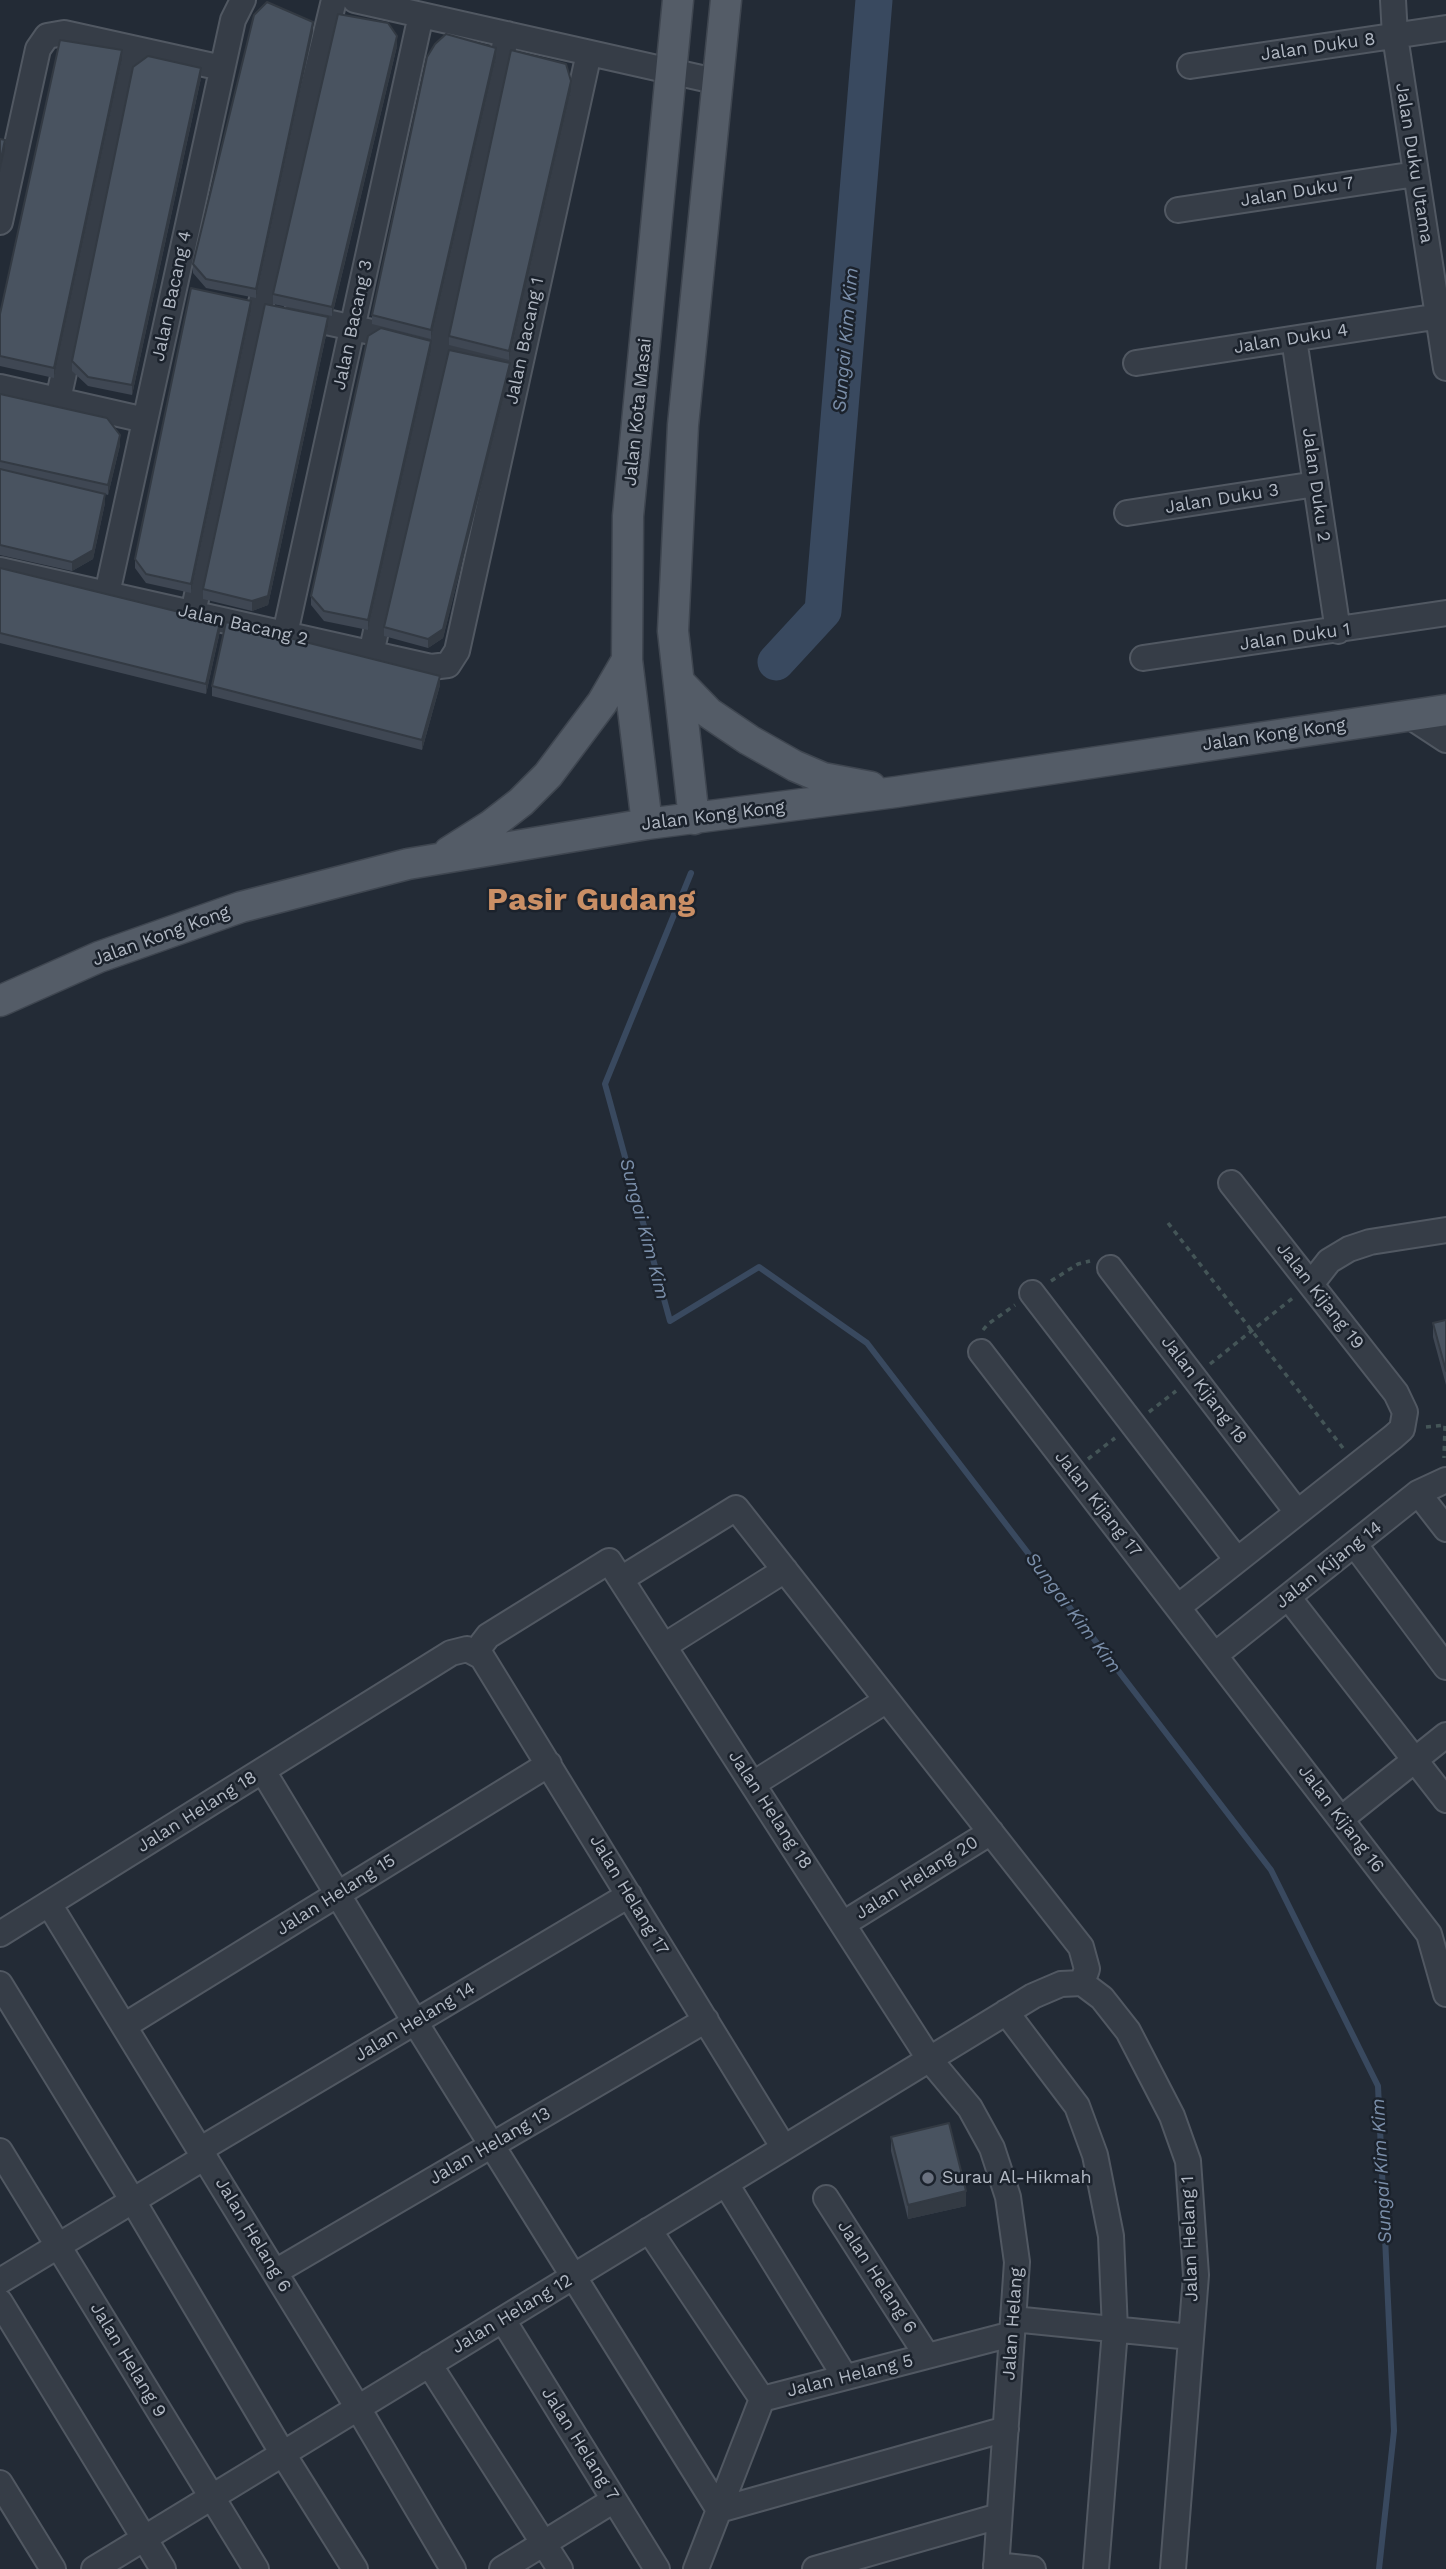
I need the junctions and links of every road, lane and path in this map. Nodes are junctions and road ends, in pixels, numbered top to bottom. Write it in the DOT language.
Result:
graph roads {
  1 [pos="243,0"];
  2 [pos="334,0"];
  3 [pos="355,0"];
  4 [pos="678,0"];
  5 [pos="726,0"];
  6 [pos="1393,0"];
  7 [pos="421,15"];
  8 [pos="1446,28"];
  9 [pos="507,34"];
  10 [pos="1395,36"];
  11 [pos="135,49"];
  12 [pos="589,53"];
  13 [pos="1190,66"];
  14 [pos="222,68"];
  15 [pos="672,72"];
  16 [pos="719,82"];
  17 [pos="9,138"];
  18 [pos="1416,174"];
  19 [pos="1178,210"];
  20 [pos="0,222"];
  21 [pos="174,287"];
  22 [pos="199,293"];
  23 [pos="236,301"];
  24 [pos="260,307"];
  25 [pos="1442,315"];
  26 [pos="352,327"];
  27 [pos="1294,338"];
  28 [pos="438,347"];
  29 [pos="1136,363"];
  30 [pos="520,365"];
  31 [pos="1446,368"];
  32 [pos="0,387"];
  33 [pos="58,400"];
  34 [pos="145,420"];
  35 [pos="1316,484"];
  36 [pos="101,497"];
  37 [pos="127,503"];
  38 [pos="1128,513"];
  39 [pos="0,570"];
  40 [pos="107,594"];
  41 [pos="193,613"];
  42 [pos="1446,613"];
  43 [pos="462,629"];
  44 [pos="1338,631"];
  45 [pos="285,634"];
  46 [pos="371,654"];
  47 [pos="1143,658"];
  48 [pos="627,660"];
  49 [pos="679,682"];
  50 [pos="1446,710"];
  51 [pos="1408,715"];
  52 [pos="1446,740"];
  53 [pos="896,792"];
  54 [pos="694,819"];
  55 [pos="647,824"];
  56 [pos="436,859"];
  57 [pos="0,1001"];
  58 [pos="1231,1183"];
  59 [pos="1168,1223"];
  60 [pos="1446,1230"];
  61 [pos="1110,1268"];
  62 [pos="1311,1284"];
  63 [pos="1032,1293"];
  64 [pos="981,1352"];
  65 [pos="1444,1425"];
  66 [pos="1357,1466"];
  67 [pos="1445,1481"];
  68 [pos="1418,1493"];
  69 [pos="1297,1513"];
  70 [pos="1446,1529"];
  71 [pos="1355,1545"];
  72 [pos="1237,1560"];
  73 [pos="615,1570"];
  74 [pos="785,1570"];
  75 [pos="1288,1597"];
  76 [pos="1178,1607"];
  77 [pos="664,1646"];
  78 [pos="471,1651"];
  79 [pos="1215,1655"];
  80 [pos="1446,1667"];
  81 [pos="887,1700"];
  82 [pos="1446,1735"];
  83 [pos="1415,1759"];
  84 [pos="549,1764"];
  85 [pos="263,1771"];
  86 [pos="753,1784"];
  87 [pos="1446,1800"];
  88 [pos="1341,1819"];
  89 [pos="991,1832"];
  90 [pos="338,1894"];
  91 [pos="629,1895"];
  92 [pos="49,1904"];
  93 [pos="843,1924"];
  94 [pos="1437,1929"];
  95 [pos="0,1934"];
  96 [pos="1082,1983"];
  97 [pos="0,1984"];
  98 [pos="1446,1994"];
  99 [pos="1006,2012"];
  100 [pos="706,2020"];
  101 [pos="415,2022"];
  102 [pos="124,2026"];
  103 [pos="930,2060"];
  104 [pos="492,2145"];
  105 [pos="784,2148"];
  106 [pos="0,2151"];
  107 [pos="203,2153"];
  108 [pos="726,2184"];
  109 [pos="826,2198"];
  110 [pos="133,2201"];
  111 [pos="649,2230"];
  112 [pos="59,2246"];
  113 [pos="275,2272"];
  114 [pos="574,2276"];
  115 [pos="0,2281"];
  116 [pos="0,2302"];
  117 [pos="503,2319"];
  118 [pos="1013,2327"];
  119 [pos="1115,2330"];
  120 [pos="1191,2337"];
  121 [pos="927,2356"];
  122 [pos="429,2364"];
  123 [pos="845,2377"];
  124 [pos="762,2399"];
  125 [pos="358,2408"];
  126 [pos="1006,2429"];
  127 [pos="283,2454"];
  128 [pos="0,2483"];
  129 [pos="212,2497"];
  130 [pos="614,2500"];
  131 [pos="719,2510"];
  132 [pos="999,2516"];
  133 [pos="145,2538"];
  134 [pos="544,2543"];
  135 [pos="996,2567"];
  136 [pos="53,2569"];
  137 [pos="94,2569"];
  138 [pos="163,2569"];
  139 [pos="256,2569"];
  140 [pos="355,2569"];
  141 [pos="453,2569"];
  142 [pos="502,2569"];
  143 [pos="560,2569"];
  144 [pos="657,2569"];
  145 [pos="696,2569"];
  146 [pos="815,2569"];
  147 [pos="1033,2569"];
  148 [pos="1096,2569"];
  149 [pos="1173,2569"];
  1 -- 14 [label="street, Jalan Bacang 4"];
  2 -- 24 [label="street"];
  3 -- 7 [label="street"];
  4 -- 15 [label="main road, Jalan Kota Masai"];
  5 -- 16 [label="main road"];
  6 -- 10 [label="street, Jalan Duku Utama"];
  7 -- 9 [label="street"];
  7 -- 26 [label="street, Jalan Bacang 3"];
  8 -- 10 [label="street, Jalan Duku 8"];
  9 -- 12 [label="street"];
  9 -- 28 [label="street"];
  10 -- 13 [label="street, Jalan Duku 8"];
  10 -- 18 [label="street, Jalan Duku Utama"];
  11 -- 14 [label="street"];
  11 -- 17 [label="street"];
  11 -- 33 [label="street"];
  12 -- 15 [label="street"];
  12 -- 30 [label="street, Jalan Bacang 1"];
  14 -- 21 [label="street, Jalan Bacang 4"];
  15 -- 16 [label="street"];
  15 -- 48 [label="main road, Jalan Kota Masai"];
  16 -- 49 [label="main road"];
  17 -- 20 [label="street"];
  18 -- 19 [label="street, Jalan Duku 7"];
  18 -- 25 [label="street, Jalan Duku Utama"];
  21 -- 22 [label="street"];
  21 -- 34 [label="street, Jalan Bacang 4"];
  23 -- 24 [label="street"];
  24 -- 26 [label="street"];
  24 -- 41 [label="street"];
  25 -- 27 [label="street, Jalan Duku 4"];
  25 -- 31 [label="street, Jalan Duku Utama"];
  26 -- 28 [label="street"];
  26 -- 45 [label="street, Jalan Bacang 3"];
  27 -- 29 [label="street, Jalan Duku 4"];
  27 -- 35 [label="street, Jalan Duku 2"];
  28 -- 30 [label="street"];
  28 -- 46 [label="street"];
  30 -- 43 [label="street, Jalan Bacang 1"];
  32 -- 33 [label="street"];
  33 -- 34 [label="street"];
  34 -- 37 [label="street, Jalan Bacang 4"];
  35 -- 38 [label="street, Jalan Duku 3"];
  35 -- 44 [label="street, Jalan Duku 2"];
  36 -- 37 [label="street"];
  37 -- 40 [label="street, Jalan Bacang 4"];
  39 -- 40 [label="street, Jalan Bacang 2"];
  40 -- 41 [label="street, Jalan Bacang 2"];
  41 -- 45 [label="street, Jalan Bacang 2"];
  42 -- 44 [label="street, Jalan Duku 1"];
  43 -- 46 [label="street, Jalan Bacang 2"];
  44 -- 47 [label="street, Jalan Duku 1"];
  45 -- 46 [label="street, Jalan Bacang 2"];
  48 -- 55 [label="main road, Jalan Kota Masai"];
  48 -- 56 [label="main road"];
  49 -- 53 [label="main road"];
  49 -- 54 [label="main road"];
  50 -- 51 [label="main road, Jalan Kong Kong"];
  51 -- 52 [label="street"];
  51 -- 53 [label="main road, Jalan Kong Kong"];
  53 -- 54 [label="main road, Jalan Kong Kong"];
  54 -- 55 [label="main road, Jalan Kong Kong"];
  55 -- 56 [label="main road, Jalan Kong Kong"];
  56 -- 57 [label="main road, Jalan Kong Kong"];
  58 -- 62 [label="street, Jalan Kijang 19"];
  59 -- 66 [label="path"];
  60 -- 62 [label="street"];
  61 -- 69 [label="street, Jalan Kijang 18"];
  62 -- 66 [label="street, Jalan Kijang 19"];
  63 -- 72 [label="street"];
  64 -- 76 [label="street, Jalan Kijang 17"];
  65 -- 67 [label="path"];
  66 -- 69 [label="street"];
  67 -- 68 [label="street, Jalan Kijang 14"];
  68 -- 70 [label="street"];
  68 -- 71 [label="street, Jalan Kijang 14"];
  69 -- 72 [label="street"];
  71 -- 75 [label="street, Jalan Kijang 14"];
  71 -- 80 [label="street"];
  72 -- 76 [label="street"];
  73 -- 74 [label="street"];
  73 -- 77 [label="street, Jalan Helang 18"];
  73 -- 78 [label="street"];
  74 -- 77 [label="street"];
  74 -- 81 [label="street"];
  75 -- 79 [label="street, Jalan Kijang 14"];
  75 -- 83 [label="street"];
  76 -- 79 [label="street, Jalan Kijang 17"];
  77 -- 86 [label="street, Jalan Helang 18"];
  78 -- 84 [label="street, Jalan Helang 17"];
  78 -- 85 [label="street, Jalan Helang 18"];
  79 -- 88 [label="street, Jalan Kijang 16"];
  81 -- 86 [label="street"];
  81 -- 89 [label="street"];
  82 -- 83 [label="street"];
  83 -- 87 [label="street"];
  83 -- 88 [label="street"];
  84 -- 90 [label="street, Jalan Helang 15"];
  84 -- 91 [label="street, Jalan Helang 17"];
  85 -- 90 [label="street"];
  85 -- 92 [label="street, Jalan Helang 18"];
  86 -- 93 [label="street, Jalan Helang 18"];
  88 -- 94 [label="street, Jalan Kijang 16"];
  89 -- 93 [label="street, Jalan Helang 20"];
  89 -- 96 [label="street"];
  90 -- 101 [label="street"];
  90 -- 102 [label="street, Jalan Helang 15"];
  91 -- 100 [label="street, Jalan Helang 17"];
  91 -- 101 [label="street, Jalan Helang 14"];
  92 -- 95 [label="street, Jalan Helang 18"];
  92 -- 102 [label="street, Jalan Helang 6"];
  93 -- 103 [label="street, Jalan Helang 18"];
  94 -- 98 [label="street, Jalan Kijang 16"];
  96 -- 99 [label="street, Jalan Helang 12"];
  96 -- 120 [label="street, Jalan Helang 1"];
  97 -- 110 [label="street"];
  99 -- 103 [label="street, Jalan Helang 12"];
  99 -- 119 [label="street"];
  100 -- 104 [label="street, Jalan Helang 13"];
  100 -- 105 [label="street, Jalan Helang 17"];
  101 -- 104 [label="street"];
  101 -- 107 [label="street, Jalan Helang 14"];
  102 -- 107 [label="street, Jalan Helang 6"];
  103 -- 105 [label="street, Jalan Helang 12"];
  103 -- 118 [label="street, Jalan Helang"];
  104 -- 113 [label="street, Jalan Helang 13"];
  104 -- 114 [label="street"];
  105 -- 108 [label="street, Jalan Helang 12"];
  106 -- 112 [label="street, Jalan Helang 9"];
  107 -- 110 [label="street, Jalan Helang 14"];
  107 -- 113 [label="street, Jalan Helang 6"];
  108 -- 111 [label="street, Jalan Helang 12"];
  108 -- 123 [label="street"];
  109 -- 121 [label="street, Jalan Helang 6"];
  110 -- 112 [label="street, Jalan Helang 14"];
  110 -- 127 [label="street"];
  111 -- 114 [label="street, Jalan Helang 12"];
  111 -- 124 [label="street, Jalan Helang 5"];
  112 -- 115 [label="street, Jalan Helang 14"];
  112 -- 129 [label="street, Jalan Helang 9"];
  113 -- 125 [label="street, Jalan Helang 6"];
  114 -- 117 [label="street, Jalan Helang 12"];
  114 -- 131 [label="street"];
  116 -- 133 [label="street"];
  117 -- 122 [label="street, Jalan Helang 12"];
  117 -- 130 [label="street, Jalan Helang 7"];
  118 -- 119 [label="street"];
  118 -- 121 [label="street, Jalan Helang 5"];
  118 -- 126 [label="street, Jalan Helang"];
  119 -- 120 [label="street"];
  119 -- 148 [label="street"];
  120 -- 149 [label="street, Jalan Helang 1"];
  121 -- 123 [label="street, Jalan Helang 5"];
  122 -- 125 [label="street, Jalan Helang 12"];
  122 -- 134 [label="street"];
  123 -- 124 [label="street, Jalan Helang 5"];
  124 -- 131 [label="street"];
  125 -- 127 [label="street, Jalan Helang 12"];
  125 -- 141 [label="street, Jalan Helang 6"];
  126 -- 131 [label="street"];
  126 -- 132 [label="street, Jalan Helang"];
  127 -- 129 [label="street, Jalan Helang 12"];
  127 -- 140 [label="street"];
  128 -- 136 [label="street"];
  129 -- 133 [label="street, Jalan Helang 12"];
  129 -- 139 [label="street, Jalan Helang 9"];
  130 -- 134 [label="street"];
  130 -- 144 [label="street, Jalan Helang 7"];
  131 -- 145 [label="street"];
  132 -- 135 [label="street, Jalan Helang"];
  132 -- 146 [label="street"];
  133 -- 137 [label="street, Jalan Helang 12"];
  133 -- 138 [label="street"];
  134 -- 142 [label="street"];
  134 -- 143 [label="street"];
  135 -- 147 [label="street"];
}
